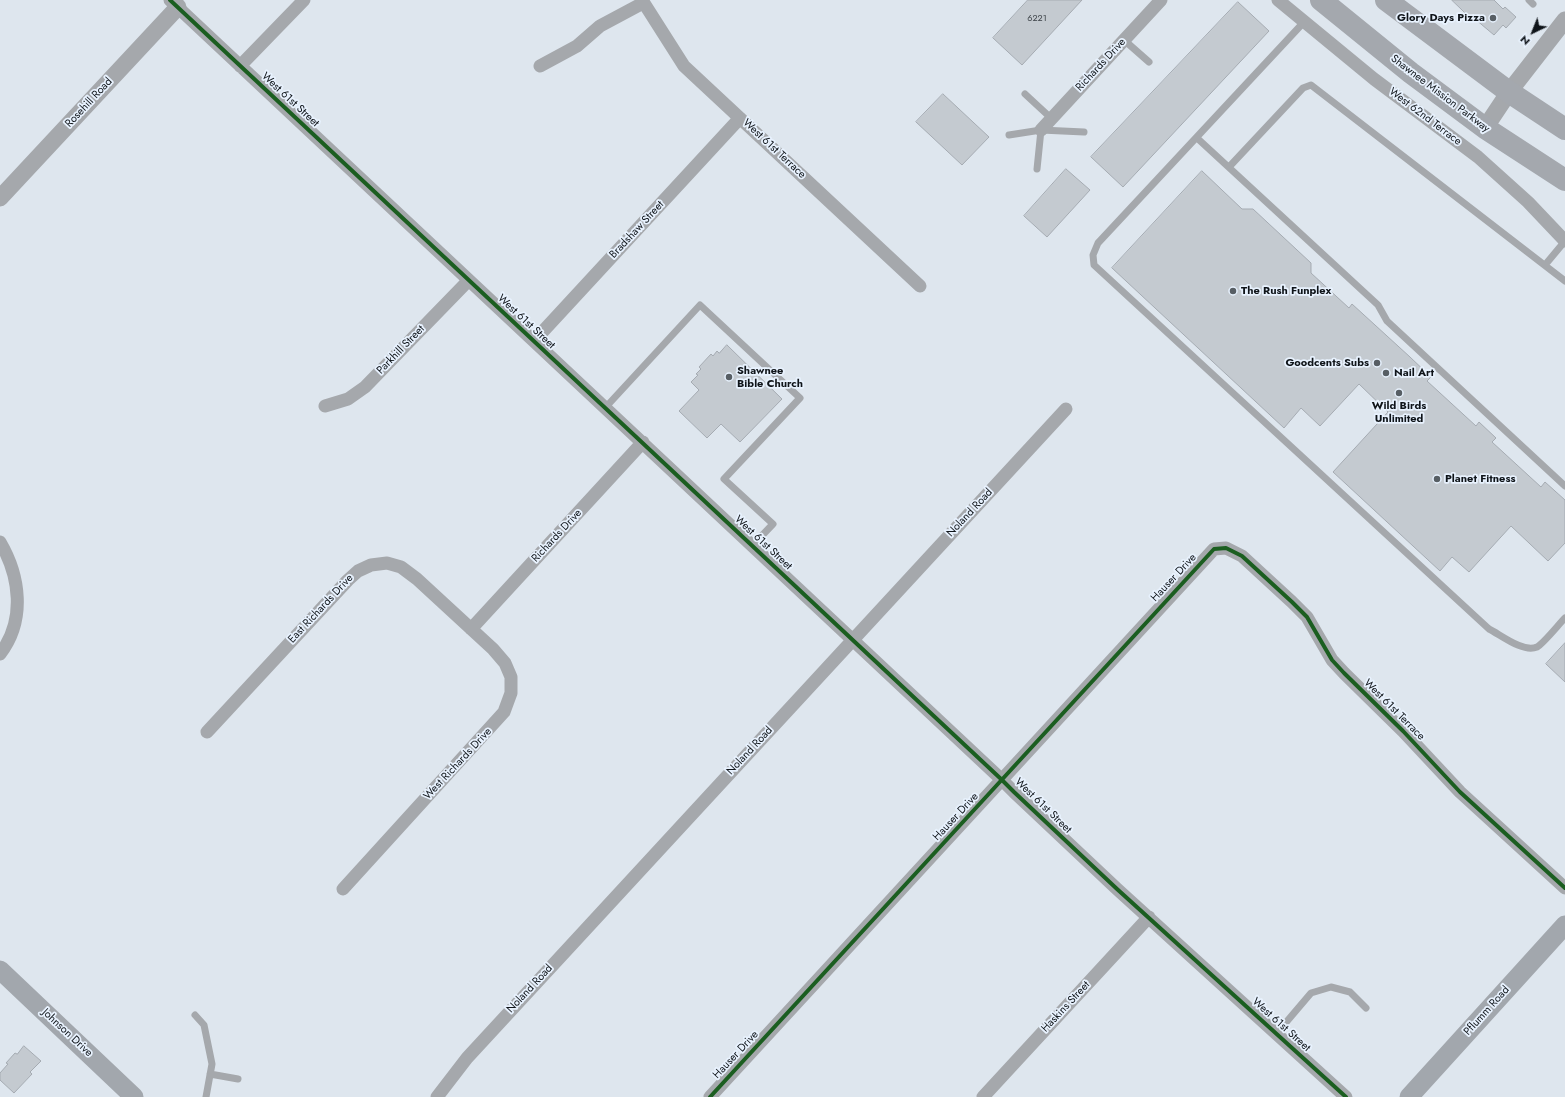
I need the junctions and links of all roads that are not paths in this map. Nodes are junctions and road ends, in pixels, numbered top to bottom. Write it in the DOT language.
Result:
graph roads {
  1 [pos="304,0"];
  2 [pos="1161,0"];
  3 [pos="1278,0"];
  4 [pos="1321,0"];
  5 [pos="1386,0"];
  6 [pos="642,2"];
  7 [pos="174,4"];
  8 [pos="1565,20"];
  9 [pos="1304,22"];
  10 [pos="1124,40"];
  11 [pos="1149,62"];
  12 [pos="240,66"];
  13 [pos="540,66"];
  14 [pos="1509,92"];
  15 [pos="1025,94"];
  16 [pos="740,118"];
  17 [pos="1052,119"];
  18 [pos="1486,128"];
  19 [pos="1565,129"];
  20 [pos="1041,130"];
  21 [pos="1084,132"];
  22 [pos="1009,135"];
  23 [pos="1197,138"];
  24 [pos="1229,167"];
  25 [pos="1037,169"];
  26 [pos="1565,180"];
  27 [pos="0,198"];
  28 [pos="1565,241"];
  29 [pos="1545,265"];
  30 [pos="468,281"];
  31 [pos="1565,281"];
  32 [pos="920,286"];
  33 [pos="534,341"];
  34 [pos="325,406"];
  35 [pos="605,408"];
  36 [pos="1066,409"];
  37 [pos="643,442"];
  38 [pos="1565,486"];
  39 [pos="0,542"];
  40 [pos="753,545"];
  41 [pos="1214,549"];
  42 [pos="1565,618"];
  43 [pos="471,628"];
  44 [pos="853,639"];
  45 [pos="0,654"];
  46 [pos="208,732"];
  47 [pos="1001,779"];
  48 [pos="1565,888"];
  49 [pos="343,889"];
  50 [pos="1149,917"];
  51 [pos="1565,925"];
  52 [pos="0,970"];
  53 [pos="1366,1008"];
  54 [pos="195,1015"];
  55 [pos="1277,1033"];
  56 [pos="210,1074"];
  57 [pos="238,1079"];
  58 [pos="134,1097"];
  59 [pos="206,1097"];
  60 [pos="437,1097"];
  61 [pos="710,1097"];
  62 [pos="983,1097"];
  63 [pos="1346,1097"];
  64 [pos="1409,1097"];
  1 -- 12 [label="street"];
  2 -- 10 [label="street, Richards Drive"];
  3 -- 9 [label="street, West 62nd Terrace"];
  4 -- 18 [label="highway, Shawnee Mission Parkway"];
  5 -- 14 [label="highway"];
  6 -- 13 [label="street"];
  6 -- 16 [label="street, West 61st Terrace"];
  7 -- 12 [label="street, West 61st Street"];
  7 -- 27 [label="street, Rosehill Road"];
  8 -- 14 [label="street"];
  9 -- 23 [label="lane"];
  9 -- 28 [label="street, West 62nd Terrace"];
  10 -- 11 [label="lane"];
  10 -- 17 [label="street, Richards Drive"];
  12 -- 30 [label="street, West 61st Street"];
  14 -- 18 [label="street"];
  14 -- 19 [label="highway"];
  15 -- 17 [label="lane"];
  16 -- 32 [label="street, West 61st Terrace"];
  16 -- 33 [label="street, Bradshaw Street"];
  17 -- 20 [label="street, Richards Drive"];
  18 -- 26 [label="highway, Shawnee Mission Parkway"];
  20 -- 21 [label="lane"];
  20 -- 22 [label="lane"];
  20 -- 25 [label="lane"];
  23 -- 24 [label="lane"];
  23 -- 42 [label="lane"];
  24 -- 29 [label="lane"];
  24 -- 38 [label="lane"];
  28 -- 29 [label="lane"];
  29 -- 31 [label="lane"];
  30 -- 33 [label="street, West 61st Street"];
  30 -- 34 [label="street, Parkhill Street"];
  33 -- 35 [label="street, West 61st Street"];
  35 -- 37 [label="street, West 61st Street"];
  35 -- 40 [label="lane"];
  36 -- 44 [label="street, Noland Road"];
  37 -- 40 [label="street, West 61st Street"];
  37 -- 43 [label="street, Richards Drive"];
  39 -- 45 [label="street"];
  40 -- 44 [label="street, West 61st Street"];
  41 -- 47 [label="street, Hauser Drive"];
  41 -- 48 [label="street, West 61st Terrace"];
  43 -- 46 [label="street, East Richards Drive"];
  43 -- 49 [label="street, West Richards Drive"];
  44 -- 47 [label="street, West 61st Street"];
  44 -- 60 [label="street, Noland Road"];
  47 -- 50 [label="street, West 61st Street"];
  47 -- 61 [label="street, Hauser Drive"];
  50 -- 55 [label="street, West 61st Street"];
  50 -- 62 [label="street, Haskins Street"];
  51 -- 64 [label="main road, Pflumm Road"];
  52 -- 58 [label="main road, Johnson Drive"];
  53 -- 55 [label="lane"];
  54 -- 56 [label="lane"];
  55 -- 63 [label="street, West 61st Street"];
  56 -- 57 [label="lane"];
  56 -- 59 [label="lane"];
}
